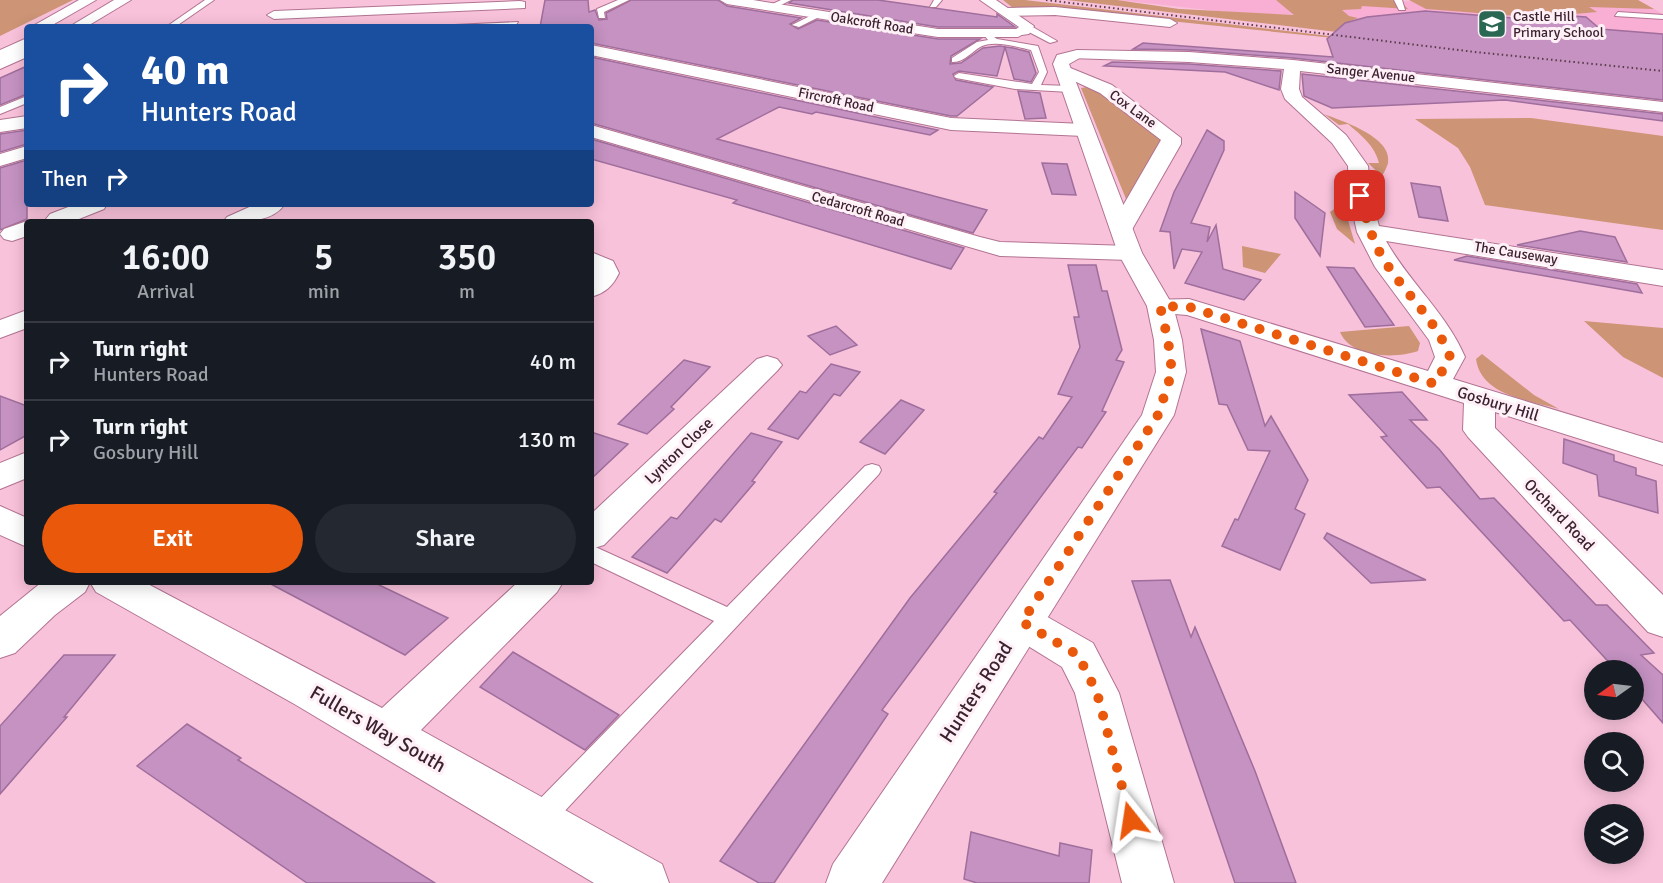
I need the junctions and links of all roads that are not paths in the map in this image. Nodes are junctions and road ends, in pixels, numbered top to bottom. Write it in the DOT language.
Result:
graph roads {
  1 [pos="89,0"];
  2 [pos="111,0"];
  3 [pos="124,0"];
  4 [pos="210,0"];
  5 [pos="290,0"];
  6 [pos="625,0"];
  7 [pos="727,0"];
  8 [pos="787,0"];
  9 [pos="987,0"];
  10 [pos="521,2"];
  11 [pos="770,7"];
  12 [pos="1007,12"];
  13 [pos="1617,14"];
  14 [pos="819,15"];
  15 [pos="602,16"];
  16 [pos="1663,17"];
  17 [pos="1170,23"];
  18 [pos="44,24"];
  19 [pos="67,24"];
  20 [pos="81,24"];
  21 [pos="174,24"];
  22 [pos="515,24"];
  23 [pos="796,25"];
  24 [pos="1023,30"];
  25 [pos="24,33"];
  26 [pos="991,38"];
  27 [pos="24,44"];
  28 [pos="0,45"];
  29 [pos="594,51"];
  30 [pos="24,52"];
  31 [pos="0,56"];
  32 [pos="1060,57"];
  33 [pos="955,60"];
  34 [pos="0,64"];
  35 [pos="1293,65"];
  36 [pos="959,76"];
  37 [pos="1035,88"];
  38 [pos="24,100"];
  39 [pos="1663,107"];
  40 [pos="0,111"];
  41 [pos="24,122"];
  42 [pos="0,126"];
  43 [pos="1084,130"];
  44 [pos="594,132"];
  45 [pos="24,153"];
  46 [pos="0,160"];
  47 [pos="89,207"];
  48 [pos="268,207"];
  49 [pos="62,219"];
  50 [pos="242,219"];
  51 [pos="1122,228"];
  52 [pos="1369,232"];
  53 [pos="1130,253"];
  54 [pos="594,261"];
  55 [pos="1663,278"];
  56 [pos="594,287"];
  57 [pos="1160,306"];
  58 [pos="24,319"];
  59 [pos="0,330"];
  60 [pos="768,365"];
  61 [pos="1435,384"];
  62 [pos="1480,398"];
  63 [pos="1663,454"];
  64 [pos="24,465"];
  65 [pos="872,470"];
  66 [pos="0,478"];
  67 [pos="0,519"];
  68 [pos="24,532"];
  69 [pos="594,533"];
  70 [pos="594,555"];
  71 [pos="67,585"];
  72 [pos="116,585"];
  73 [pos="540,585"];
  74 [pos="729,618"];
  75 [pos="1663,621"];
  76 [pos="1022,622"];
  77 [pos="0,641"];
  78 [pos="387,733"];
  79 [pos="537,821"];
  80 [pos="643,883"];
  81 [pos="852,883"];
  82 [pos="1148,883"];
  1 -- 18 [label="main road"];
  2 -- 19 [label="main road"];
  3 -- 20 [label="main road"];
  4 -- 21 [label="lane"];
  5 -- 10 [label="main road"];
  6 -- 15 [label="lane"];
  7 -- 11 [label="main road, Oakcroft Road"];
  8 -- 11 [label="lane"];
  9 -- 12 [label="main road"];
  10 -- 22 [label="main road"];
  11 -- 14 [label="main road, Oakcroft Road"];
  12 -- 17 [label="main road"];
  12 -- 24 [label="main road"];
  13 -- 16 [label="lane"];
  14 -- 23 [label="lane"];
  14 -- 26 [label="main road, Oakcroft Road"];
  24 -- 26 [label="main road, Oakcroft Road"];
  24 -- 32 [label="main road"];
  25 -- 28 [label="main road"];
  26 -- 33 [label="lane"];
  26 -- 37 [label="lane"];
  27 -- 31 [label="main road"];
  29 -- 43 [label="main road, Fircroft Road"];
  30 -- 34 [label="main road"];
  32 -- 35 [label="main road, Sanger Avenue"];
  32 -- 37 [label="lane"];
  32 -- 43 [label="main road"];
  32 -- 51 [label="main road, Cox Lane"];
  35 -- 39 [label="main road, Sanger Avenue"];
  35 -- 52 [label="main road"];
  36 -- 37 [label="lane"];
  38 -- 40 [label="lane"];
  41 -- 42 [label="main road"];
  43 -- 51 [label="main road"];
  44 -- 53 [label="main road, Cedarcroft Road"];
  45 -- 46 [label="main road"];
  47 -- 49 [label="main road"];
  48 -- 50 [label="main road"];
  51 -- 53 [label="main road"];
  52 -- 55 [label="main road, The Causeway"];
  52 -- 61 [label="main road"];
  53 -- 57 [label="main road"];
  54 -- 56 [label="main road"];
  57 -- 61 [label="main road, Gosbury Hill"];
  57 -- 76 [label="main road, Hunters Road"];
  58 -- 59 [label="main road"];
  60 -- 69 [label="main road, Lynton Close"];
  61 -- 62 [label="main road, Gosbury Hill"];
  62 -- 63 [label="main road, Gosbury Hill"];
  62 -- 75 [label="main road, Orchard Road"];
  64 -- 66 [label="main road"];
  65 -- 74 [label="lane"];
  67 -- 68 [label="main road"];
  70 -- 74 [label="lane"];
  71 -- 77 [label="main road"];
  72 -- 78 [label="main road, Fullers Way South"];
  73 -- 78 [label="main road"];
  74 -- 79 [label="lane"];
  76 -- 81 [label="main road, Hunters Road"];
  76 -- 82 [label="main road"];
  78 -- 79 [label="main road, Fullers Way South"];
  79 -- 80 [label="main road, Fullers Way South"];
}
